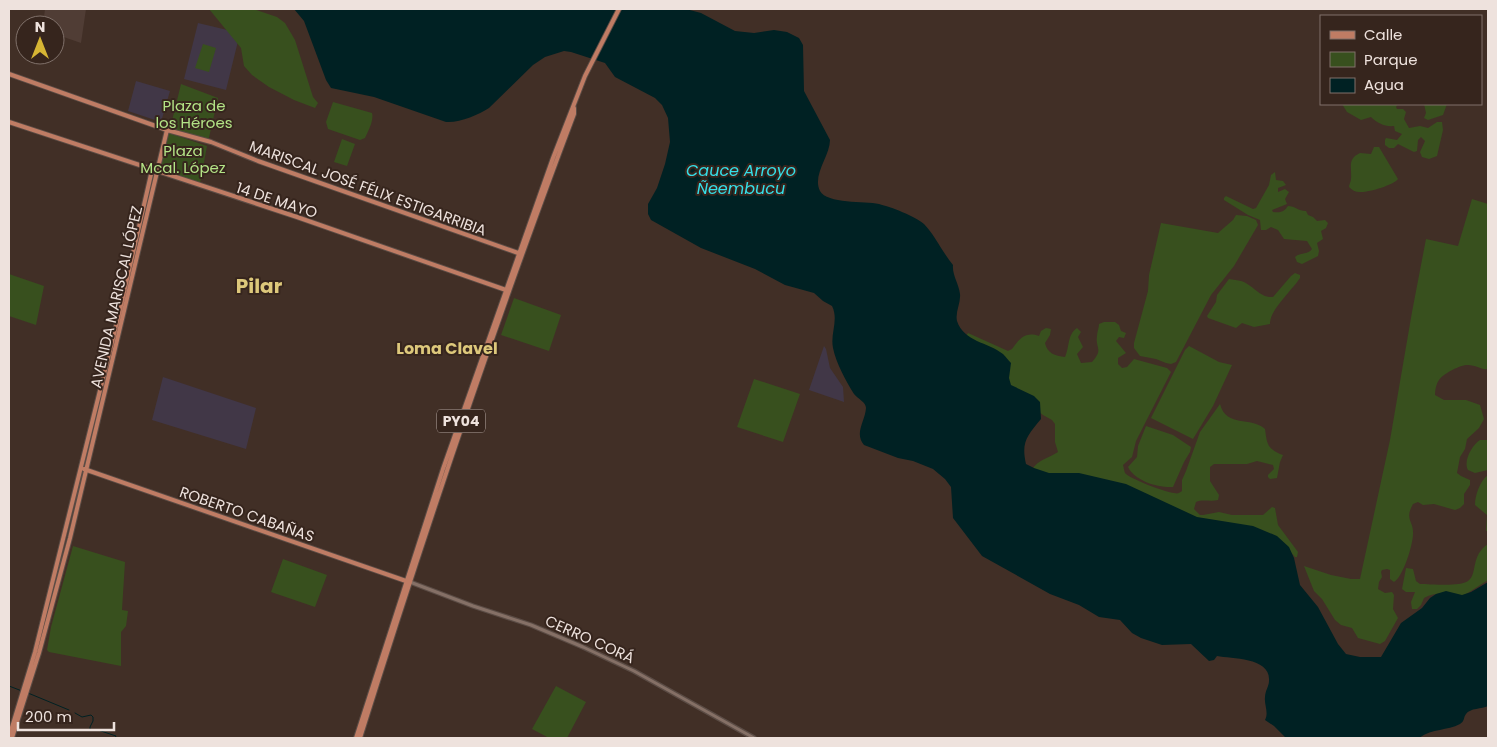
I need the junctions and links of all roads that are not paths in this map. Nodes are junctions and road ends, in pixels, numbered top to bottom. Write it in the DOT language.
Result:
graph roads {
  1 [pos="619,9"];
  2 [pos="9,74"];
  3 [pos="9,122"];
  4 [pos="167,130"];
  5 [pos="152,170"];
  6 [pos="157,171"];
  7 [pos="520,254"];
  8 [pos="507,291"];
  9 [pos="80,468"];
  10 [pos="85,470"];
  11 [pos="408,582"];
  12 [pos="27,686"];
  13 [pos="10,738"];
  14 [pos="356,738"];
  15 [pos="360,738"];
  16 [pos="754,738"];
  1 -- 7 [label="main road, PY04"];
  2 -- 4 [label="main road, MARISCAL JOSÉ FÉLIX ESTIGARRIBIA"];
  3 -- 5 [label="main road, 14 DE MAYO"];
  4 -- 6 [label="main road, AVENIDA MARISCAL LÓPEZ"];
  4 -- 7 [label="main road, MARISCAL JOSÉ FÉLIX ESTIGARRIBIA"];
  5 -- 6 [label="main road, 14 DE MAYO"];
  5 -- 9 [label="main road, AVENIDA MARISCAL LÓPEZ"];
  6 -- 8 [label="main road, 14 DE MAYO"];
  6 -- 10 [label="main road, AVENIDA MARISCAL LÓPEZ"];
  7 -- 8 [label="main road, PY04"];
  8 -- 11 [label="main road, PY04"];
  9 -- 10 [label="main road, ROBERTO CABAÑAS"];
  9 -- 12 [label="main road, AVENIDA MARISCAL LÓPEZ"];
  10 -- 11 [label="main road, ROBERTO CABAÑAS"];
  10 -- 12 [label="main road, AVENIDA MARISCAL LÓPEZ"];
  11 -- 14 [label="main road, PY04"];
  11 -- 15 [label="main road, PY04"];
  11 -- 16 [label="street, CERRO CORÁ"];
  12 -- 13 [label="main road"];
}
